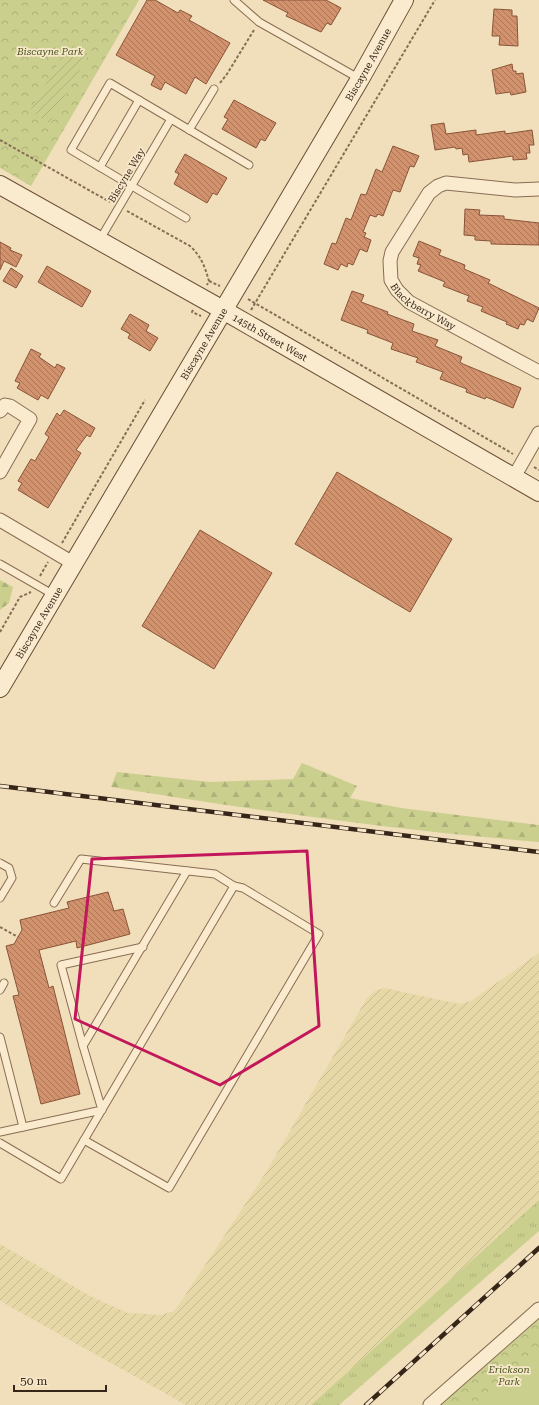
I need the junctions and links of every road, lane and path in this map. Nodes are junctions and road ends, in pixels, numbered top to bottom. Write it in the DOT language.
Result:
graph roads {
  1 [pos="234,0"];
  2 [pos="404,0"];
  3 [pos="435,0"];
  4 [pos="259,22"];
  5 [pos="360,79"];
  6 [pos="214,89"];
  7 [pos="139,100"];
  8 [pos="171,119"];
  9 [pos="189,130"];
  10 [pos="249,165"];
  11 [pos="100,167"];
  12 [pos="0,184"];
  13 [pos="132,186"];
  14 [pos="539,189"];
  15 [pos="186,218"];
  16 [pos="99,241"];
  17 [pos="223,310"];
  18 [pos="539,372"];
  19 [pos="145,400"];
  20 [pos="0,411"];
  21 [pos="539,433"];
  22 [pos="514,454"];
  23 [pos="2,466"];
  24 [pos="533,467"];
  25 [pos="539,470"];
  26 [pos="514,477"];
  27 [pos="539,492"];
  28 [pos="0,520"];
  29 [pos="56,553"];
  30 [pos="73,562"];
  31 [pos="0,564"];
  32 [pos="35,584"];
  33 [pos="54,595"];
  34 [pos="0,632"];
  35 [pos="0,687"];
  36 [pos="0,863"];
  37 [pos="187,871"];
  38 [pos="234,886"];
  39 [pos="0,898"];
  40 [pos="54,902"];
  41 [pos="0,926"];
  42 [pos="18,937"];
  43 [pos="143,947"];
  44 [pos="0,1036"];
  45 [pos="83,1046"];
  46 [pos="102,1110"];
  47 [pos="23,1127"];
  48 [pos="0,1132"];
  49 [pos="84,1140"];
  50 [pos="0,1143"];
  51 [pos="539,1309"];
  52 [pos="430,1405"];
  1 -- 4 [label="lane"];
  2 -- 5 [label="street, Biscayne Avenue"];
  3 -- 22 [label="path"];
  4 -- 5 [label="lane"];
  4 -- 6 [label="path"];
  5 -- 17 [label="street, Biscayne Avenue"];
  6 -- 9 [label="lane"];
  7 -- 8 [label="lane"];
  7 -- 11 [label="lane"];
  7 -- 11 [label="lane"];
  8 -- 9 [label="lane"];
  8 -- 13 [label="lane, Biscyne Way"];
  9 -- 10 [label="lane"];
  11 -- 13 [label="lane"];
  12 -- 16 [label="street, 145th Street West"];
  13 -- 15 [label="lane"];
  13 -- 16 [label="lane, Biscyne Way"];
  14 -- 18 [label="street, Blackberry Way"];
  16 -- 17 [label="street, 145th Street West"];
  17 -- 26 [label="street, 145th Street West"];
  17 -- 30 [label="street, Biscayne Avenue"];
  19 -- 29 [label="path"];
  20 -- 23 [label="street"];
  21 -- 26 [label="street"];
  24 -- 25 [label="path"];
  26 -- 27 [label="street, 145th Street West"];
  28 -- 29 [label="street"];
  29 -- 30 [label="street"];
  29 -- 32 [label="path"];
  30 -- 33 [label="street, Biscayne Avenue"];
  31 -- 32 [label="lane"];
  32 -- 33 [label="lane"];
  32 -- 34 [label="path"];
  33 -- 35 [label="street, Biscayne Avenue"];
  36 -- 39 [label="lane"];
  37 -- 38 [label="lane"];
  37 -- 40 [label="lane"];
  37 -- 43 [label="lane"];
  38 -- 46 [label="lane"];
  38 -- 49 [label="lane"];
  41 -- 42 [label="path"];
  43 -- 45 [label="lane"];
  43 -- 45 [label="lane"];
  44 -- 47 [label="lane"];
  45 -- 46 [label="lane"];
  46 -- 47 [label="lane"];
  46 -- 49 [label="lane"];
  47 -- 48 [label="lane"];
  49 -- 50 [label="lane"];
  51 -- 52 [label="street"];
}
